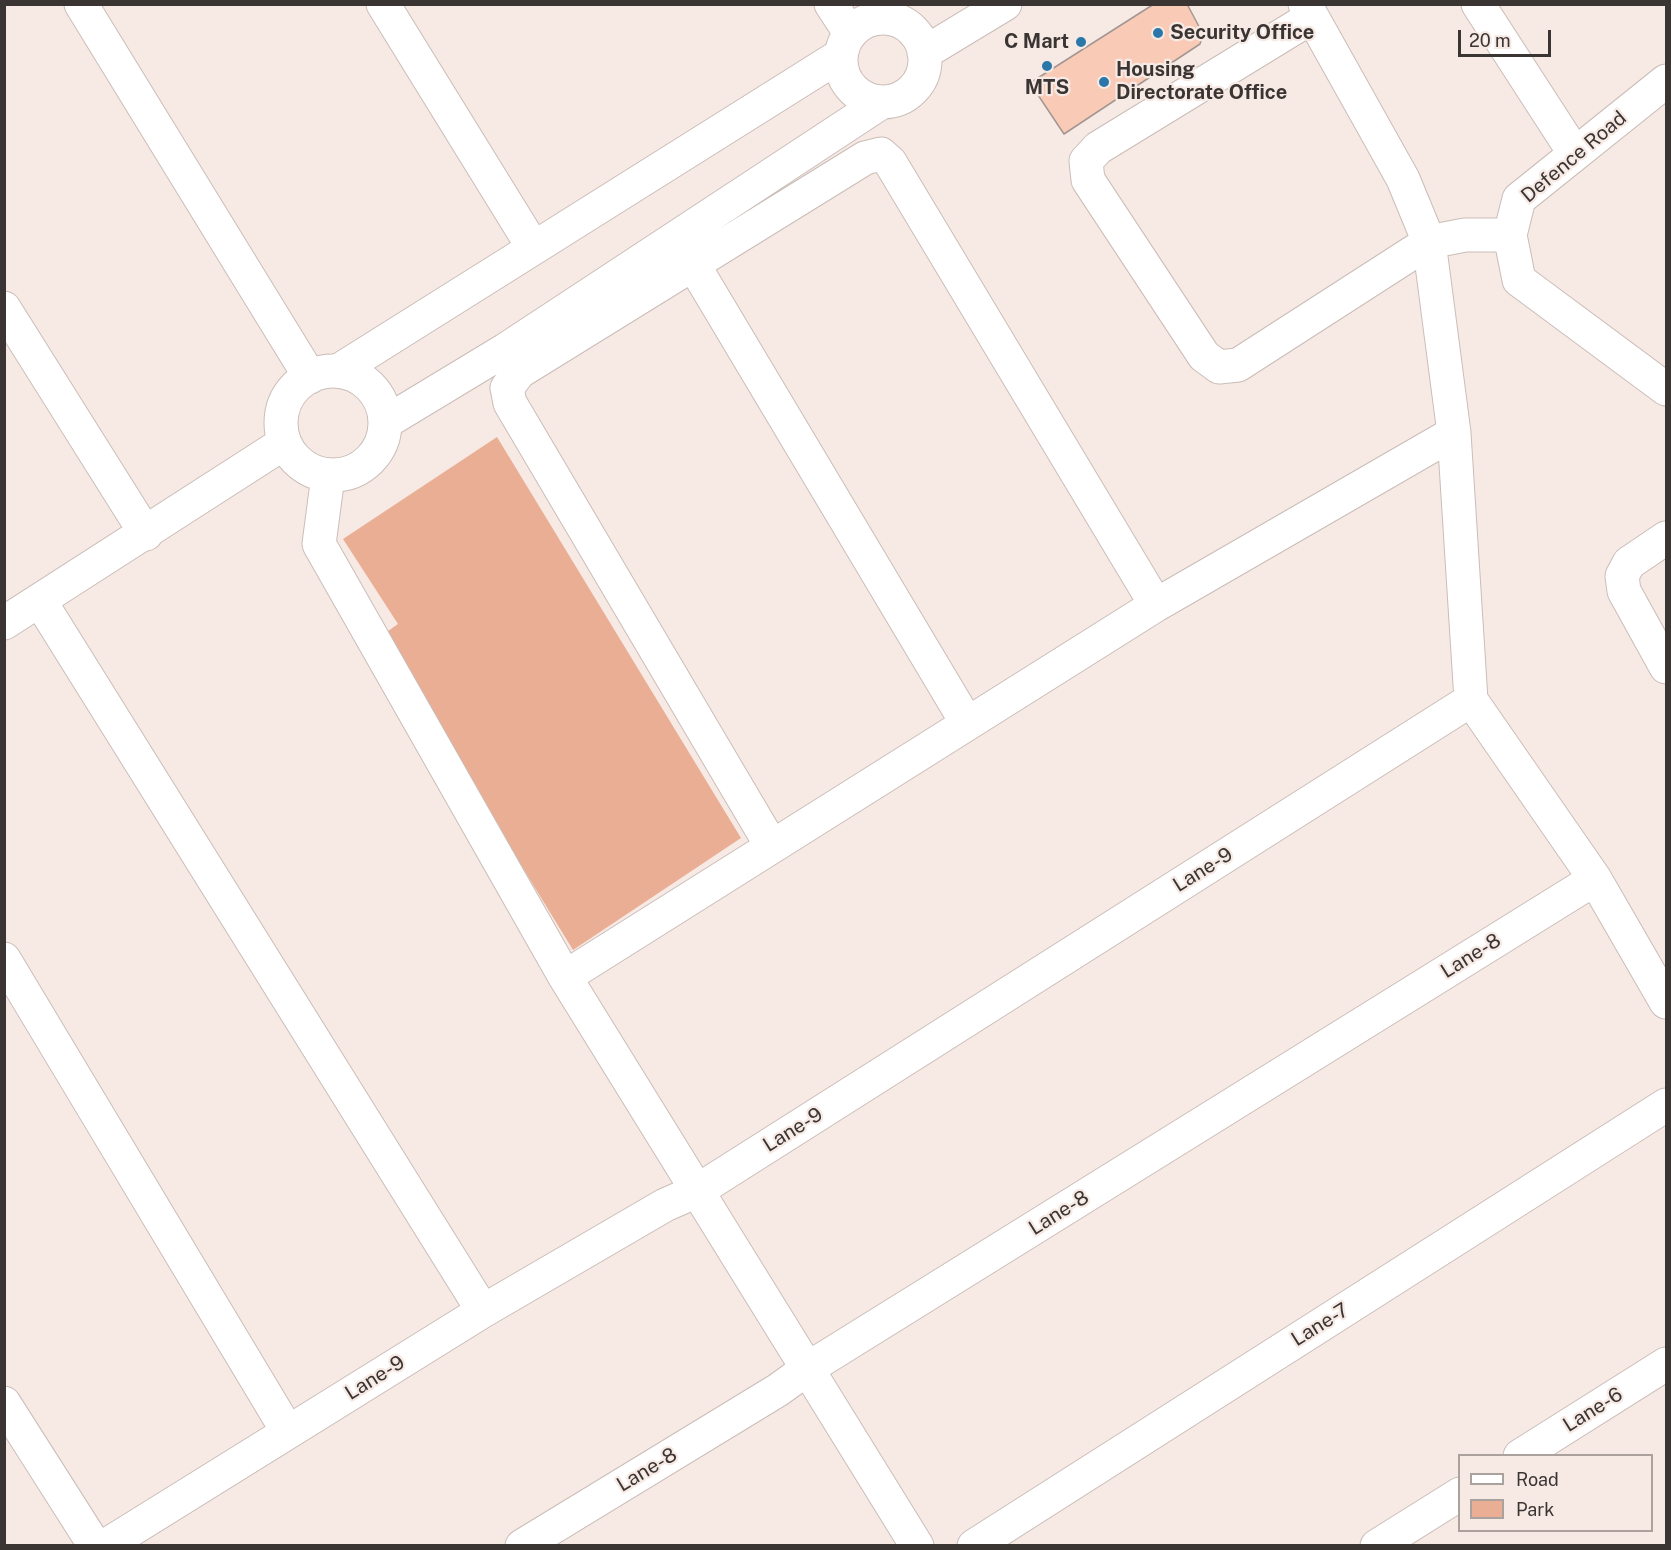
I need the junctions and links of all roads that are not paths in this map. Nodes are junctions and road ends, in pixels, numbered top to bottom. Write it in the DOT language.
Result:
graph roads {
  1 [pos="81,4"];
  2 [pos="383,4"];
  3 [pos="831,4"];
  4 [pos="1005,4"];
  5 [pos="1478,4"];
  6 [pos="878,11"];
  7 [pos="1308,11"];
  8 [pos="845,44"];
  9 [pos="924,53"];
  10 [pos="1666,81"];
  11 [pos="882,102"];
  12 [pos="1575,154"];
  13 [pos="1510,235"];
  14 [pos="1429,242"];
  15 [pos="532,248"];
  16 [pos="693,264"];
  17 [pos="4,308"];
  18 [pos="324,374"];
  19 [pos="1666,389"];
  20 [pos="386,422"];
  21 [pos="1454,433"];
  22 [pos="284,443"];
  23 [pos="328,476"];
  24 [pos="146,534"];
  25 [pos="1666,538"];
  26 [pos="40,601"];
  27 [pos="1156,605"];
  28 [pos="4,623"];
  29 [pos="1666,667"];
  30 [pos="1471,700"];
  31 [pos="967,723"];
  32 [pos="771,845"];
  33 [pos="1595,879"];
  34 [pos="4,959"];
  35 [pos="565,977"];
  36 [pos="1666,1002"];
  37 [pos="1666,1105"];
  38 [pos="698,1191"];
  39 [pos="483,1311"];
  40 [pos="1666,1364"];
  41 [pos="807,1369"];
  42 [pos="4,1403"];
  43 [pos="288,1432"];
  44 [pos="1522,1454"];
  45 [pos="1458,1495"];
  46 [pos="95,1545"];
  47 [pos="105,1545"];
  48 [pos="522,1545"];
  49 [pos="917,1545"];
  50 [pos="974,1545"];
  51 [pos="1377,1545"];
  1 -- 18 [label="street"];
  2 -- 15 [label="street"];
  3 -- 8 [label="street"];
  4 -- 9 [label="street"];
  5 -- 12 [label="street"];
  6 -- 8 [label="street"];
  6 -- 9 [label="street"];
  7 -- 14 [label="street"];
  7 -- 14 [label="street"];
  8 -- 11 [label="street"];
  8 -- 15 [label="street"];
  9 -- 11 [label="street"];
  10 -- 12 [label="street, Defence Road"];
  11 -- 20 [label="street"];
  12 -- 13 [label="street, Defence Road"];
  13 -- 14 [label="street"];
  13 -- 19 [label="street, Defence Road"];
  14 -- 21 [label="street"];
  15 -- 18 [label="street"];
  16 -- 27 [label="street"];
  16 -- 31 [label="street"];
  16 -- 32 [label="street"];
  17 -- 24 [label="street"];
  18 -- 20 [label="street"];
  18 -- 22 [label="street"];
  20 -- 23 [label="street"];
  21 -- 27 [label="street"];
  21 -- 30 [label="street"];
  22 -- 23 [label="street"];
  22 -- 24 [label="street"];
  23 -- 35 [label="street"];
  24 -- 26 [label="street"];
  25 -- 29 [label="street"];
  26 -- 28 [label="street"];
  26 -- 39 [label="street"];
  27 -- 31 [label="street"];
  30 -- 33 [label="street"];
  30 -- 38 [label="street, Lane-9"];
  31 -- 32 [label="street"];
  32 -- 35 [label="street"];
  33 -- 36 [label="street"];
  33 -- 41 [label="street, Lane-8"];
  34 -- 43 [label="street"];
  35 -- 38 [label="street"];
  37 -- 50 [label="street, Lane-7"];
  38 -- 39 [label="street, Lane-9"];
  38 -- 41 [label="street"];
  39 -- 43 [label="street, Lane-9"];
  40 -- 44 [label="street, Lane-6"];
  41 -- 48 [label="street, Lane-8"];
  41 -- 49 [label="street"];
  42 -- 46 [label="street"];
  43 -- 47 [label="street, Lane-9"];
  45 -- 51 [label="street"];
}
